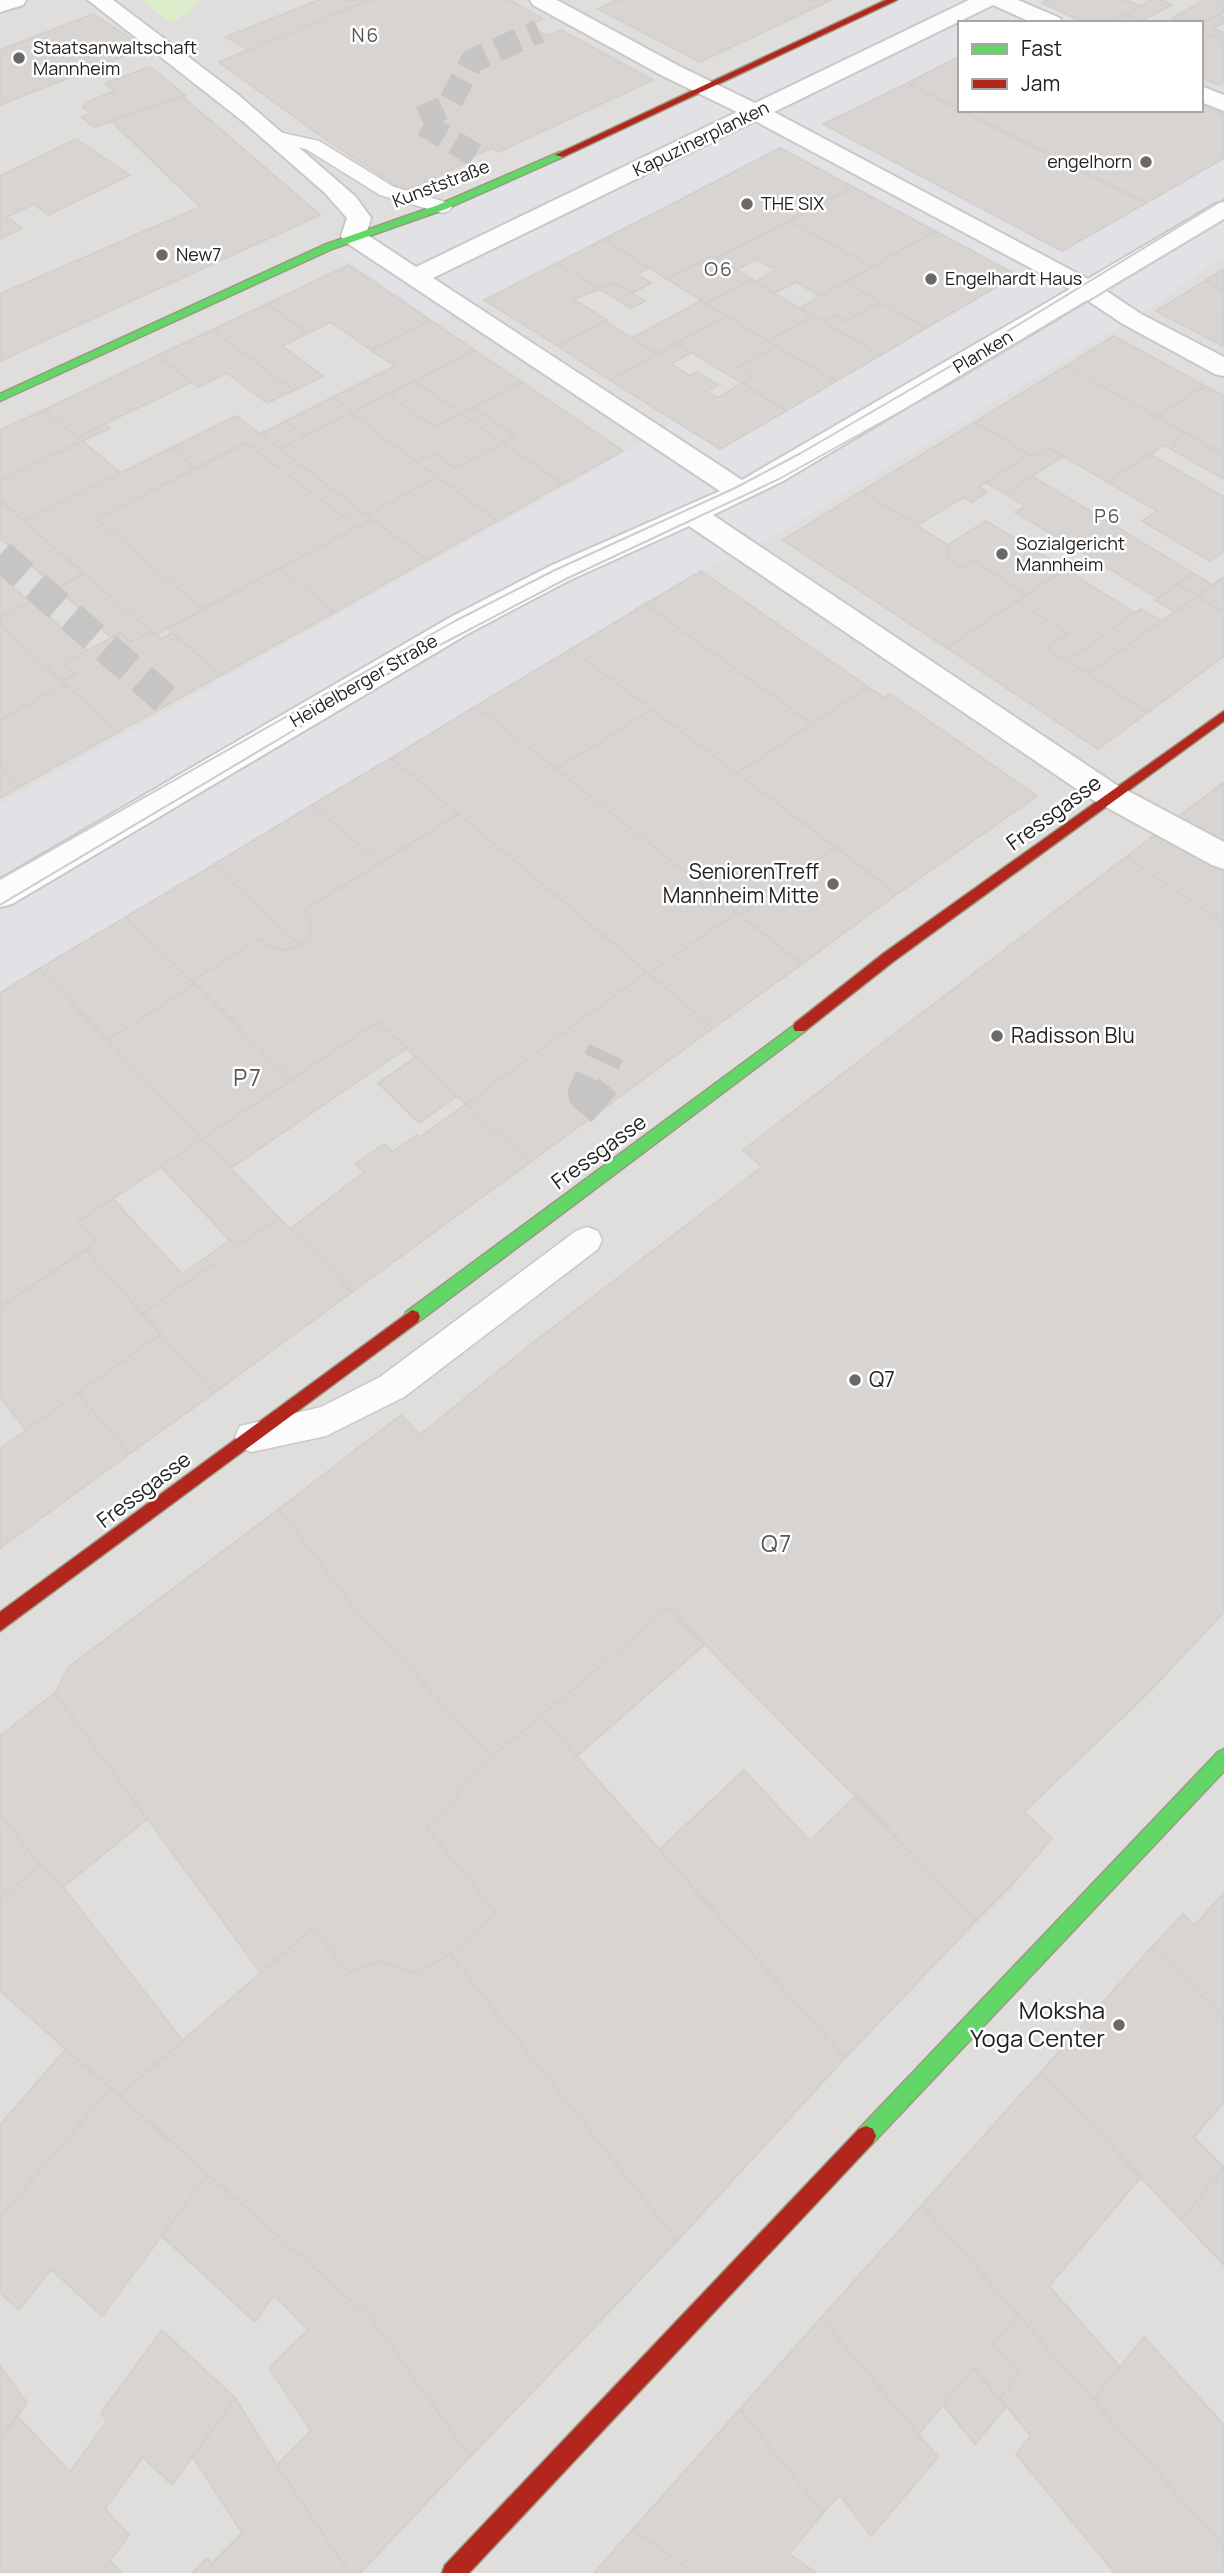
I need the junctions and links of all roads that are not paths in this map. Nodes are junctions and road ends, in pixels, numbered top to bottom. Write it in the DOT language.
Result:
graph roads {
  1 [pos="15,0"];
  2 [pos="99,0"];
  3 [pos="541,0"];
  4 [pos="893,0"];
  5 [pos="986,0"];
  6 [pos="1000,0"];
  7 [pos="0,6"];
  8 [pos="1047,21"];
  9 [pos="709,87"];
  10 [pos="1203,94"];
  11 [pos="1224,104"];
  12 [pos="757,112"];
  13 [pos="315,150"];
  14 [pos="442,207"];
  15 [pos="1224,209"];
  16 [pos="354,236"];
  17 [pos="415,277"];
  18 [pos="1089,289"];
  19 [pos="1224,368"];
  20 [pos="0,398"];
  21 [pos="741,492"];
  22 [pos="691,514"];
  23 [pos="1224,715"];
  24 [pos="1113,798"];
  25 [pos="1224,857"];
  26 [pos="0,895"];
  27 [pos="587,1240"];
  28 [pos="250,1437"];
  29 [pos="0,1623"];
  30 [pos="1224,1758"];
  31 [pos="453,2573"];
  1 -- 7 [label="street"];
  2 -- 13 [label="street"];
  3 -- 9 [label="street"];
  4 -- 9 [label="street, Kunststraße"];
  5 -- 12 [label="street, Kapuzinerplanken"];
  6 -- 8 [label="street"];
  9 -- 12 [label="street"];
  9 -- 14 [label="street, Kunststraße"];
  10 -- 11 [label="street"];
  12 -- 17 [label="street, Kapuzinerplanken"];
  12 -- 18 [label="street"];
  13 -- 14 [label="lane"];
  13 -- 16 [label="street"];
  14 -- 16 [label="street, Kunststraße"];
  15 -- 18 [label="street, Planken"];
  16 -- 17 [label="street"];
  16 -- 20 [label="street, Kunststraße"];
  17 -- 21 [label="street"];
  18 -- 19 [label="street"];
  18 -- 21 [label="street, Planken"];
  21 -- 22 [label="street, Heidelberger Straße"];
  22 -- 24 [label="street"];
  22 -- 26 [label="street, Heidelberger Straße"];
  23 -- 24 [label="street, Fressgasse"];
  24 -- 25 [label="street"];
  24 -- 28 [label="street, Fressgasse"];
  27 -- 28 [label="lane"];
  28 -- 29 [label="street, Fressgasse"];
  30 -- 31 [label="street"];
}
